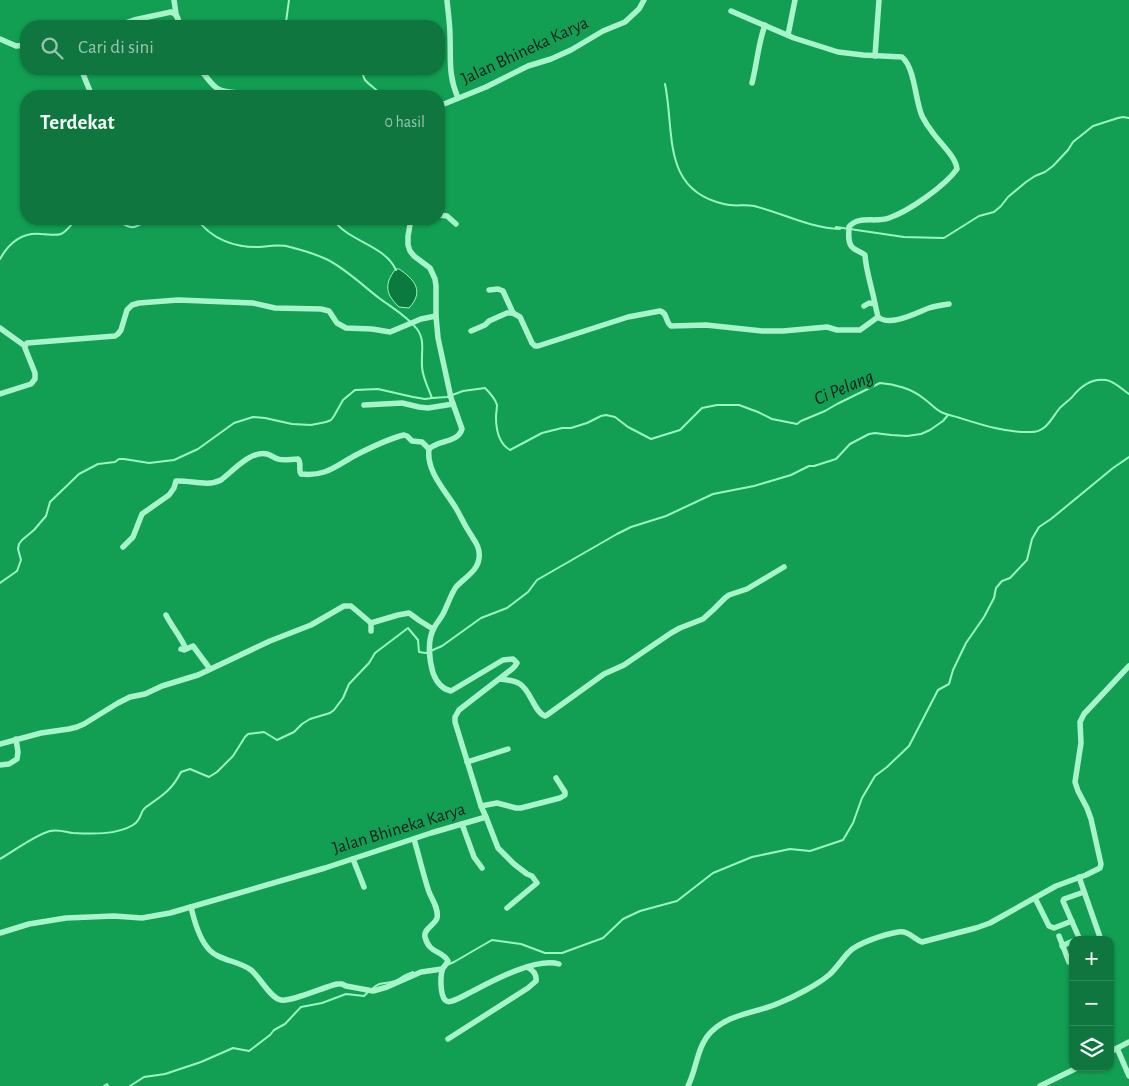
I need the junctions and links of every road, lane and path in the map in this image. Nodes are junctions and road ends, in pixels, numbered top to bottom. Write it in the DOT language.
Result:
graph roads {
  1 [pos="174,0"];
  2 [pos="447,0"];
  3 [pos="644,0"];
  4 [pos="795,0"];
  5 [pos="879,0"];
  6 [pos="731,11"];
  7 [pos="176,14"];
  8 [pos="134,20"];
  9 [pos="179,20"];
  10 [pos="765,25"];
  11 [pos="788,35"];
  12 [pos="0,39"];
  13 [pos="20,46"];
  14 [pos="876,56"];
  15 [pos="83,75"];
  16 [pos="204,75"];
  17 [pos="752,83"];
  18 [pos="90,90"];
  19 [pos="220,90"];
  20 [pos="458,98"];
  21 [pos="445,103"];
  22 [pos="445,216"];
  23 [pos="456,224"];
  24 [pos="410,225"];
  25 [pos="489,290"];
  26 [pos="875,304"];
  27 [pos="949,304"];
  28 [pos="864,306"];
  29 [pos="513,313"];
  30 [pos="436,316"];
  31 [pos="878,317"];
  32 [pos="0,328"];
  33 [pos="472,330"];
  34 [pos="25,346"];
  35 [pos="0,394"];
  36 [pos="453,404"];
  37 [pos="364,405"];
  38 [pos="429,449"];
  39 [pos="123,547"];
  40 [pos="784,567"];
  41 [pos="166,615"];
  42 [pos="371,623"];
  43 [pos="433,628"];
  44 [pos="371,632"];
  45 [pos="1129,666"];
  46 [pos="210,669"];
  47 [pos="500,678"];
  48 [pos="16,739"];
  49 [pos="0,744"];
  50 [pos="508,749"];
  51 [pos="467,762"];
  52 [pos="0,765"];
  53 [pos="556,778"];
  54 [pos="481,806"];
  55 [pos="486,817"];
  56 [pos="462,824"];
  57 [pos="414,839"];
  58 [pos="354,859"];
  59 [pos="482,868"];
  60 [pos="1079,877"];
  61 [pos="364,887"];
  62 [pos="1084,892"];
  63 [pos="1035,898"];
  64 [pos="191,907"];
  65 [pos="507,908"];
  66 [pos="1072,921"];
  67 [pos="0,933"];
  68 [pos="1058,936"];
  69 [pos="1076,936"];
  70 [pos="1100,936"];
  71 [pos="1069,943"];
  72 [pos="1062,946"];
  73 [pos="1068,962"];
  74 [pos="559,964"];
  75 [pos="527,966"];
  76 [pos="442,969"];
  77 [pos="448,1039"];
  78 [pos="1129,1042"];
  79 [pos="1117,1048"];
  80 [pos="1114,1050"];
  81 [pos="1071,1071"];
  82 [pos="1129,1076"];
  83 [pos="688,1086"];
  84 [pos="1040,1086"];
  1 -- 7 [label="street"];
  2 -- 20 [label="street"];
  3 -- 20 [label="street, Jalan Bhineka Karya"];
  4 -- 11 [label="street"];
  5 -- 14 [label="street"];
  6 -- 10 [label="street"];
  7 -- 8 [label="street"];
  7 -- 9 [label="street"];
  10 -- 11 [label="street"];
  10 -- 17 [label="street"];
  11 -- 14 [label="street"];
  12 -- 13 [label="street"];
  14 -- 26 [label="street"];
  15 -- 18 [label="street"];
  16 -- 19 [label="street"];
  20 -- 21 [label="street, Jalan Bhineka Karya"];
  22 -- 23 [label="street"];
  24 -- 30 [label="street"];
  25 -- 29 [label="street"];
  26 -- 28 [label="street"];
  26 -- 31 [label="street"];
  27 -- 31 [label="street"];
  29 -- 31 [label="street"];
  29 -- 33 [label="street"];
  30 -- 34 [label="street"];
  30 -- 36 [label="street"];
  32 -- 34 [label="street"];
  34 -- 35 [label="street"];
  36 -- 37 [label="street"];
  36 -- 38 [label="street"];
  38 -- 39 [label="street"];
  38 -- 43 [label="street, Jalan Bhineka Karya"];
  40 -- 47 [label="street"];
  41 -- 46 [label="street"];
  42 -- 43 [label="street"];
  42 -- 44 [label="street"];
  42 -- 46 [label="street"];
  43 -- 47 [label="street, Jalan Bhineka Karya"];
  45 -- 60 [label="street"];
  46 -- 48 [label="street"];
  47 -- 51 [label="street, Jalan Bhineka Karya"];
  48 -- 49 [label="street"];
  48 -- 52 [label="street"];
  50 -- 51 [label="street"];
  51 -- 54 [label="street, Jalan Bhineka Karya"];
  53 -- 54 [label="street"];
  54 -- 55 [label="street, Jalan Bhineka Karya"];
  55 -- 56 [label="street, Jalan Bhineka Karya"];
  55 -- 65 [label="street"];
  56 -- 57 [label="street, Jalan Bhineka Karya"];
  56 -- 59 [label="street"];
  57 -- 58 [label="street, Jalan Bhineka Karya"];
  57 -- 76 [label="street"];
  58 -- 61 [label="street"];
  58 -- 64 [label="street, Jalan Bhineka Karya"];
  60 -- 62 [label="street"];
  60 -- 63 [label="street"];
  62 -- 66 [label="street"];
  62 -- 70 [label="street"];
  63 -- 66 [label="street"];
  63 -- 83 [label="street"];
  64 -- 67 [label="street, Jalan Bhineka Karya"];
  64 -- 76 [label="street"];
  66 -- 69 [label="street"];
  68 -- 72 [label="street"];
  71 -- 72 [label="street"];
  72 -- 73 [label="street"];
  74 -- 75 [label="street"];
  75 -- 76 [label="street"];
  75 -- 77 [label="street"];
  78 -- 79 [label="street"];
  79 -- 80 [label="street"];
  79 -- 82 [label="street"];
  81 -- 84 [label="street"];
}
